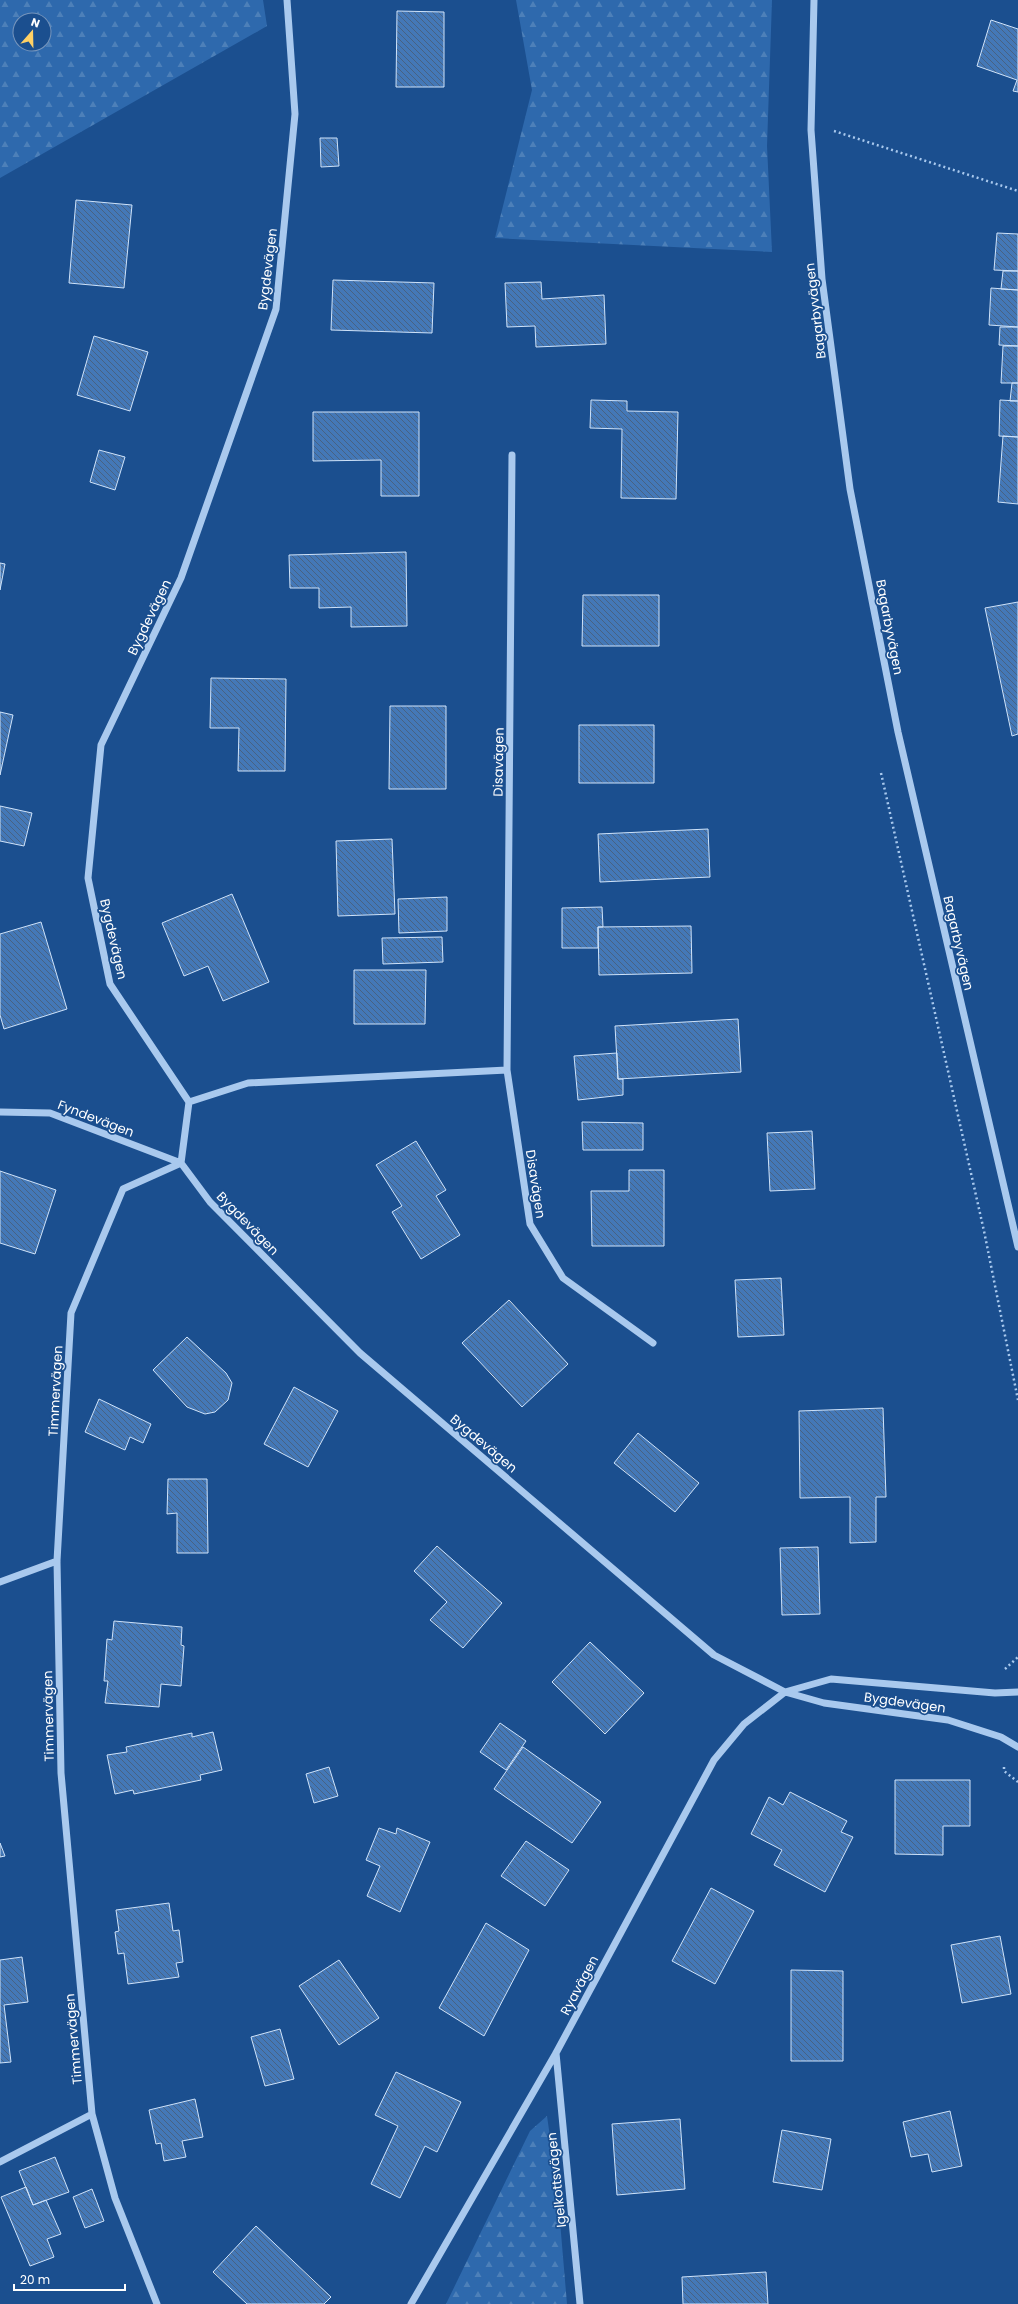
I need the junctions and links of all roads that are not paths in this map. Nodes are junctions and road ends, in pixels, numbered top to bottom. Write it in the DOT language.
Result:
graph roads {
  1 [pos="287,0"];
  2 [pos="814,0"];
  3 [pos="512,455"];
  4 [pos="506,1070"];
  5 [pos="189,1102"];
  6 [pos="0,1112"];
  7 [pos="181,1163"];
  8 [pos="1018,1247"];
  9 [pos="653,1343"];
  10 [pos="57,1561"];
  11 [pos="0,1582"];
  12 [pos="785,1692"];
  13 [pos="1018,1692"];
  14 [pos="1018,1747"];
  15 [pos="556,2053"];
  16 [pos="92,2114"];
  17 [pos="0,2162"];
  18 [pos="157,2304"];
  19 [pos="410,2304"];
  20 [pos="580,2304"];
  1 -- 5 [label="street, Bygdevägen"];
  2 -- 8 [label="street, Bagarbyvägen"];
  3 -- 4 [label="street, Disavägen"];
  4 -- 5 [label="street"];
  4 -- 9 [label="street, Disavägen"];
  5 -- 7 [label="street"];
  6 -- 7 [label="street, Fyndevägen"];
  7 -- 10 [label="street, Timmervägen"];
  7 -- 12 [label="street, Bygdevägen"];
  10 -- 11 [label="street"];
  10 -- 16 [label="street, Timmervägen"];
  12 -- 13 [label="street, Bygdevägen"];
  12 -- 14 [label="street, Bygdevägen"];
  12 -- 15 [label="street, Ryavägen"];
  15 -- 19 [label="street, Ryavägen"];
  15 -- 20 [label="street, Igelkottsvägen"];
  16 -- 17 [label="street"];
  16 -- 18 [label="street, Timmervägen"];
}
